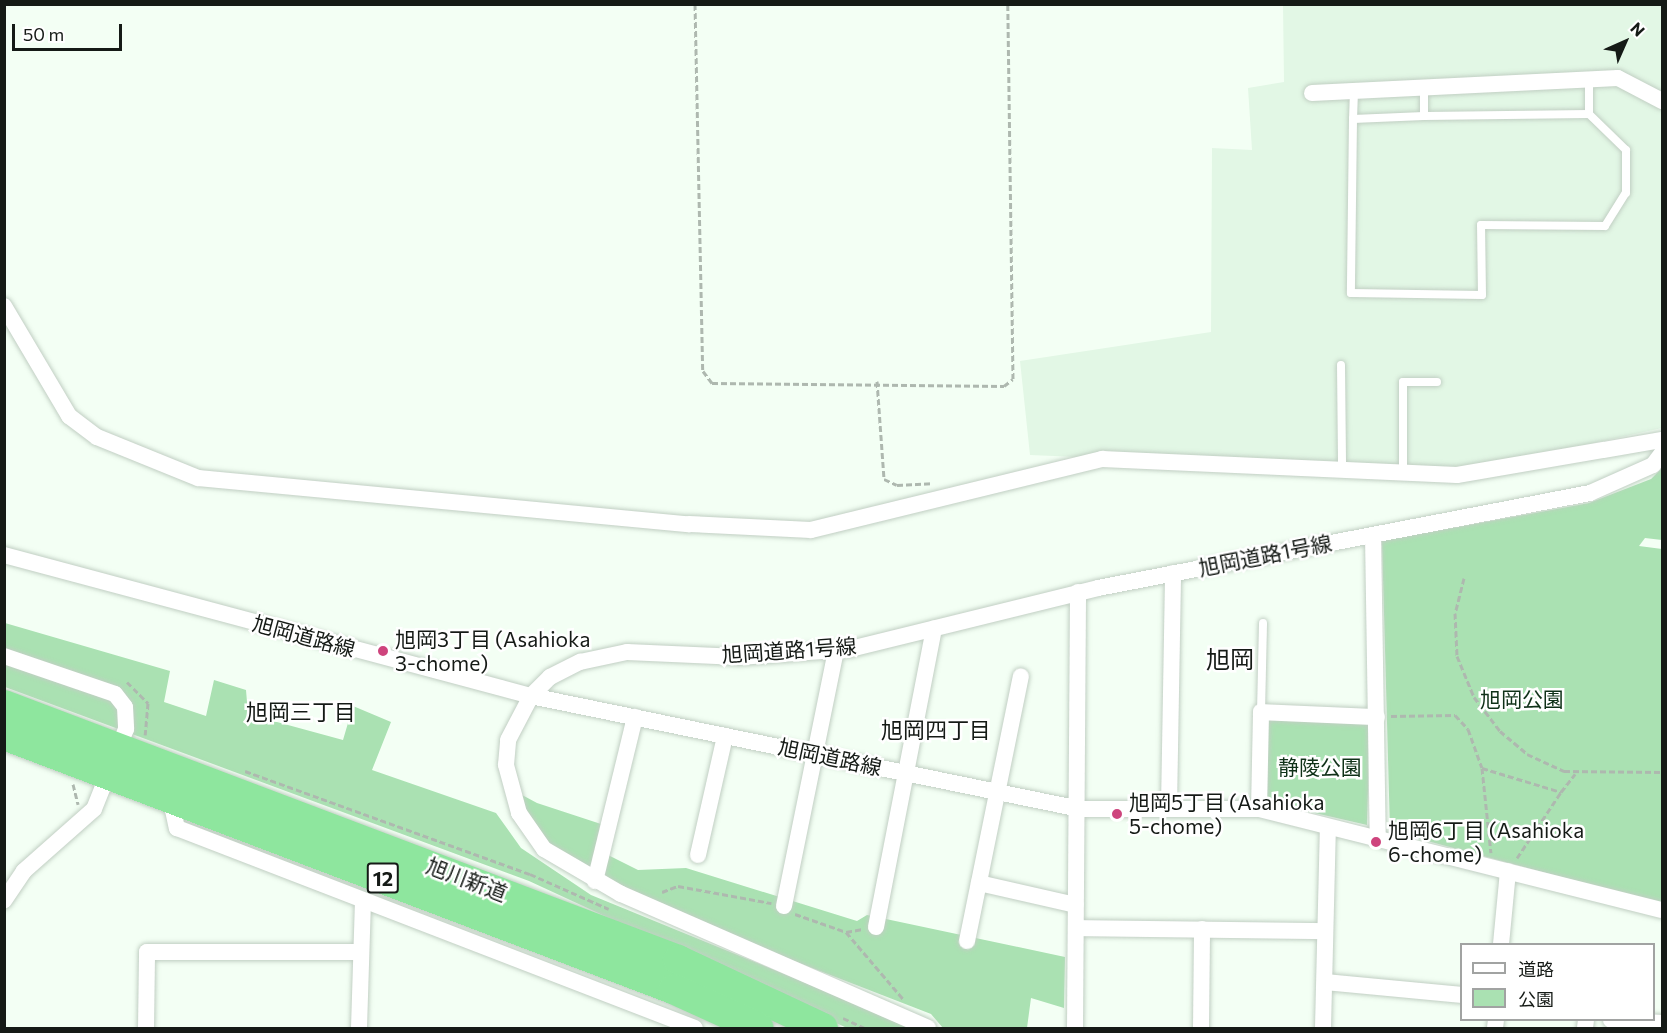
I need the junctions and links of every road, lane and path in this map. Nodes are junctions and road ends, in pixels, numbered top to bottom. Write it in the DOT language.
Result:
graph roads {
  1 [pos="695,4"];
  2 [pos="1008,4"];
  3 [pos="1589,80"];
  4 [pos="1424,87"];
  5 [pos="1354,90"];
  6 [pos="1312,93"];
  7 [pos="1662,101"];
  8 [pos="1589,114"];
  9 [pos="1424,116"];
  10 [pos="1353,119"];
  11 [pos="4,306"];
  12 [pos="1341,365"];
  13 [pos="877,381"];
  14 [pos="1437,382"];
  15 [pos="1662,440"];
  16 [pos="1662,453"];
  17 [pos="1342,467"];
  18 [pos="1403,472"];
  19 [pos="942,483"];
  20 [pos="1373,535"];
  21 [pos="4,555"];
  22 [pos="1173,573"];
  23 [pos="1464,578"];
  24 [pos="1078,592"];
  25 [pos="1263,623"];
  26 [pos="934,629"];
  27 [pos="836,650"];
  28 [pos="4,656"];
  29 [pos="1021,676"];
  30 [pos="531,696"];
  31 [pos="4,705"];
  32 [pos="1261,712"];
  33 [pos="635,717"];
  34 [pos="1377,717"];
  35 [pos="4,735"];
  36 [pos="725,736"];
  37 [pos="817,754"];
  38 [pos="117,761"];
  39 [pos="1482,768"];
  40 [pos="1662,772"];
  41 [pos="1575,773"];
  42 [pos="908,774"];
  43 [pos="1561,792"];
  44 [pos="996,793"];
  45 [pos="170,796"];
  46 [pos="1169,807"];
  47 [pos="1080,809"];
  48 [pos="1259,809"];
  49 [pos="1328,827"];
  50 [pos="1378,838"];
  51 [pos="698,855"];
  52 [pos="1500,869"];
  53 [pos="595,881"];
  54 [pos="979,882"];
  55 [pos="678,886"];
  56 [pos="662,891"];
  57 [pos="4,901"];
  58 [pos="363,903"];
  59 [pos="1076,905"];
  60 [pos="784,906"];
  61 [pos="1662,910"];
  62 [pos="876,927"];
  63 [pos="1076,928"];
  64 [pos="1202,929"];
  65 [pos="1324,931"];
  66 [pos="846,932"];
  67 [pos="967,941"];
  68 [pos="1502,943"];
  69 [pos="359,952"];
  70 [pos="1325,982"];
  71 [pos="1460,995"];
  72 [pos="1628,1021"];
  73 [pos="1662,1023"];
  74 [pos="926,1026"];
  75 [pos="146,1029"];
  76 [pos="359,1029"];
  77 [pos="695,1029"];
  78 [pos="759,1029"];
  79 [pos="823,1029"];
  80 [pos="1076,1029"];
  81 [pos="1201,1029"];
  82 [pos="1323,1029"];
  1 -- 13 [label="path"];
  2 -- 13 [label="path"];
  3 -- 4 [label="street"];
  3 -- 7 [label="street"];
  3 -- 8 [label="lane"];
  4 -- 5 [label="street"];
  4 -- 9 [label="lane"];
  5 -- 6 [label="street"];
  5 -- 10 [label="lane"];
  8 -- 9 [label="lane"];
  8 -- 10 [label="lane"];
  9 -- 10 [label="lane"];
  11 -- 17 [label="street"];
  12 -- 17 [label="lane"];
  13 -- 19 [label="path"];
  14 -- 18 [label="lane"];
  15 -- 18 [label="street"];
  16 -- 20 [label="street, 旭岡道路1号線"];
  17 -- 18 [label="street"];
  20 -- 22 [label="street, 旭岡道路1号線"];
  20 -- 34 [label="street"];
  21 -- 30 [label="street, 旭岡道路線"];
  22 -- 24 [label="street, 旭岡道路1号線"];
  22 -- 46 [label="street"];
  23 -- 41 [label="path"];
  24 -- 26 [label="street, 旭岡道路1号線"];
  24 -- 47 [label="street"];
  25 -- 32 [label="lane"];
  26 -- 27 [label="street, 旭岡道路1号線"];
  26 -- 42 [label="street"];
  27 -- 30 [label="street, 旭岡道路1号線"];
  27 -- 37 [label="street"];
  28 -- 38 [label="street"];
  29 -- 44 [label="street"];
  30 -- 33 [label="street, 旭岡道路線"];
  30 -- 53 [label="street, 旭岡道路1号線"];
  31 -- 38 [label="highway, 旭川新道 / 12"];
  32 -- 34 [label="street"];
  32 -- 48 [label="street"];
  33 -- 36 [label="street, 旭岡道路線"];
  33 -- 53 [label="street"];
  34 -- 39 [label="path"];
  34 -- 50 [label="street"];
  35 -- 38 [label="highway, 旭川新道 / 12"];
  36 -- 37 [label="street, 旭岡道路線"];
  36 -- 51 [label="street"];
  37 -- 42 [label="street, 旭岡道路線"];
  37 -- 60 [label="street"];
  38 -- 45 [label="highway, 旭川新道 / 12"];
  38 -- 57 [label="street"];
  38 -- 79 [label="highway, 旭川新道 / 12"];
  39 -- 43 [label="path"];
  39 -- 52 [label="path"];
  40 -- 41 [label="path"];
  41 -- 43 [label="path"];
  42 -- 44 [label="street, 旭岡道路線"];
  42 -- 62 [label="street"];
  43 -- 52 [label="path"];
  44 -- 47 [label="street, 旭岡道路線"];
  44 -- 54 [label="street"];
  45 -- 58 [label="street"];
  45 -- 78 [label="highway, 旭川新道 / 12"];
  46 -- 47 [label="street, 旭岡道路線"];
  46 -- 48 [label="street, 旭岡道路線"];
  47 -- 59 [label="street"];
  48 -- 49 [label="street, 旭岡道路線"];
  49 -- 50 [label="street, 旭岡道路線"];
  49 -- 65 [label="street"];
  50 -- 52 [label="street, 旭岡道路線"];
  52 -- 61 [label="street, 旭岡道路線"];
  52 -- 68 [label="street"];
  53 -- 74 [label="street, 旭岡道路1号線"];
  54 -- 59 [label="street"];
  54 -- 67 [label="street"];
  55 -- 56 [label="path"];
  58 -- 69 [label="street"];
  58 -- 77 [label="street"];
  59 -- 63 [label="street"];
  63 -- 64 [label="street"];
  63 -- 80 [label="street"];
  64 -- 65 [label="street"];
  64 -- 81 [label="street"];
  65 -- 70 [label="street"];
  66 -- 74 [label="path"];
  69 -- 75 [label="street"];
  69 -- 76 [label="street"];
  70 -- 71 [label="street"];
  70 -- 82 [label="street"];
  72 -- 73 [label="street"];
}
